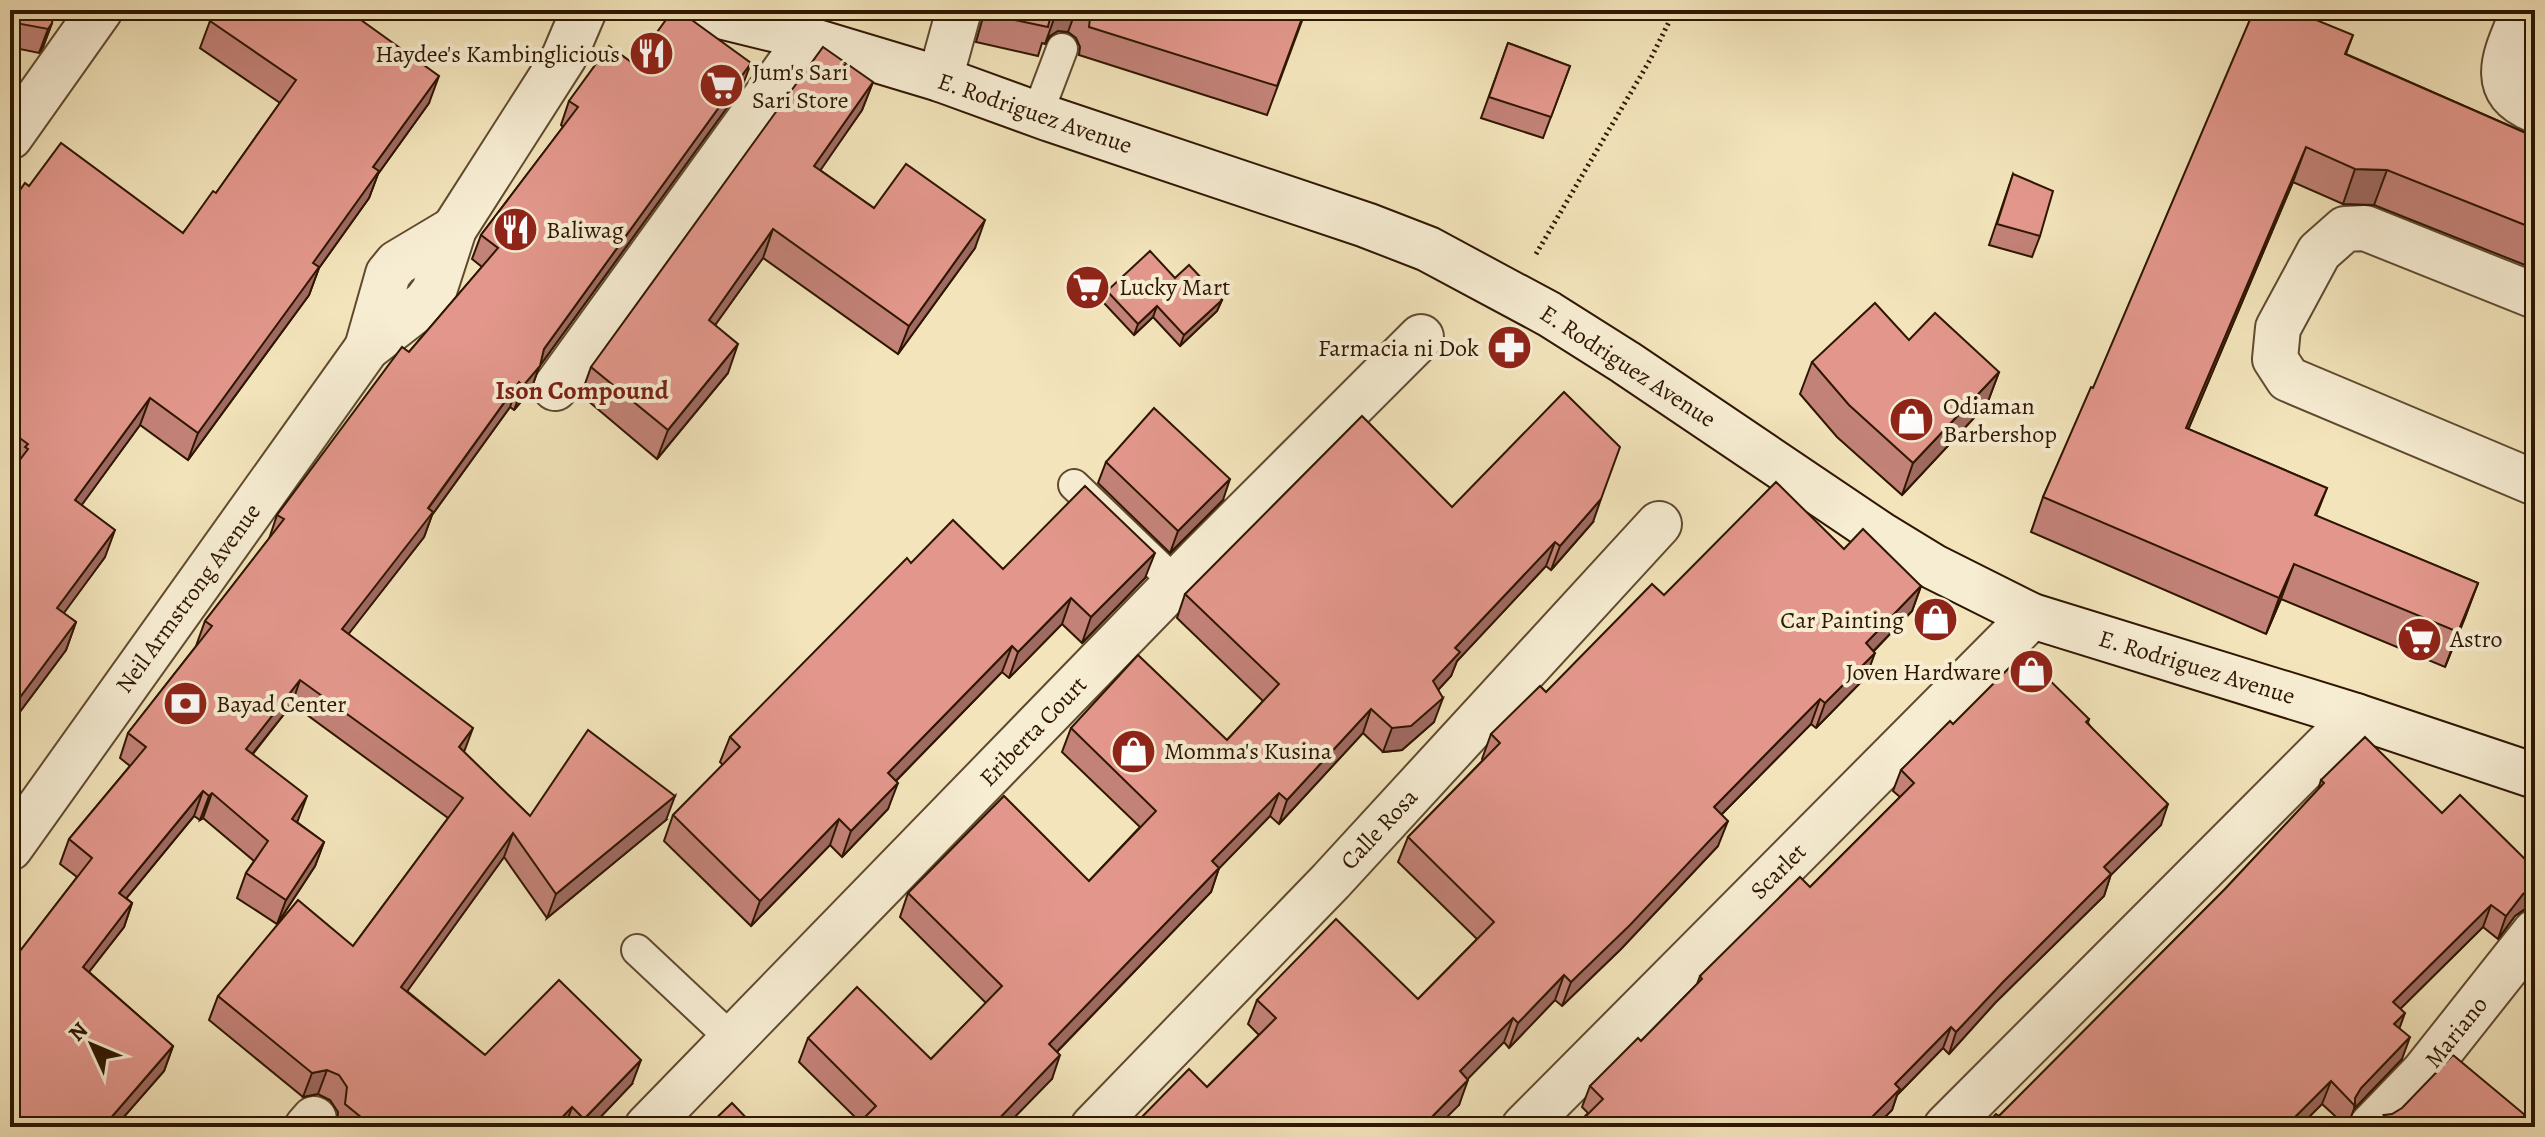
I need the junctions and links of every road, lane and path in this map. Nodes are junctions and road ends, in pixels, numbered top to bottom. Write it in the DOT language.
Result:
graph roads {
  1 [pos="100,10"];
  2 [pos="584,10"];
  3 [pos="695,10"];
  4 [pos="959,10"];
  5 [pos="1675,10"];
  6 [pos="2524,10"];
  7 [pos="807,40"];
  8 [pos="1068,52"];
  9 [pos="940,79"];
  10 [pos="2535,110"];
  11 [pos="1043,117"];
  12 [pos="10,137"];
  13 [pos="1513,293"];
  14 [pos="2535,296"];
  15 [pos="1421,337"];
  16 [pos="555,388"];
  17 [pos="2535,483"];
  18 [pos="1074,485"];
  19 [pos="1659,524"];
  20 [pos="1176,583"];
  21 [pos="2032,616"];
  22 [pos="2356,716"];
  23 [pos="2535,776"];
  24 [pos="10,848"];
  25 [pos="2535,932"];
  26 [pos="637,950"];
  27 [pos="733,1040"];
  28 [pos="647,1127"];
  29 [pos="1093,1127"];
  30 [pos="1524,1127"];
  31 [pos="1946,1127"];
  32 [pos="2371,1127"];
  1 -- 12 [label="street"];
  2 -- 24 [label="street, Neil Armstrong Avenue"];
  3 -- 7 [label="street, E. Rodriguez Avenue"];
  4 -- 9 [label="street"];
  5 -- 13 [label="path"];
  6 -- 10 [label="street"];
  7 -- 9 [label="street, E. Rodriguez Avenue"];
  7 -- 16 [label="street"];
  8 -- 11 [label="lane"];
  9 -- 11 [label="street, E. Rodriguez Avenue"];
  11 -- 13 [label="street, E. Rodriguez Avenue"];
  13 -- 21 [label="street, E. Rodriguez Avenue"];
  14 -- 17 [label="street"];
  15 -- 20 [label="street, Eriberta Court"];
  18 -- 20 [label="lane"];
  19 -- 29 [label="street, Calle Rosa"];
  20 -- 27 [label="street, Eriberta Court"];
  21 -- 22 [label="street, E. Rodriguez Avenue"];
  21 -- 30 [label="street, Scarlet"];
  22 -- 23 [label="street, E. Rodriguez Avenue"];
  22 -- 31 [label="street"];
  25 -- 32 [label="street, Mariano"];
  26 -- 27 [label="lane"];
  27 -- 28 [label="street, Eriberta Court"];
}
